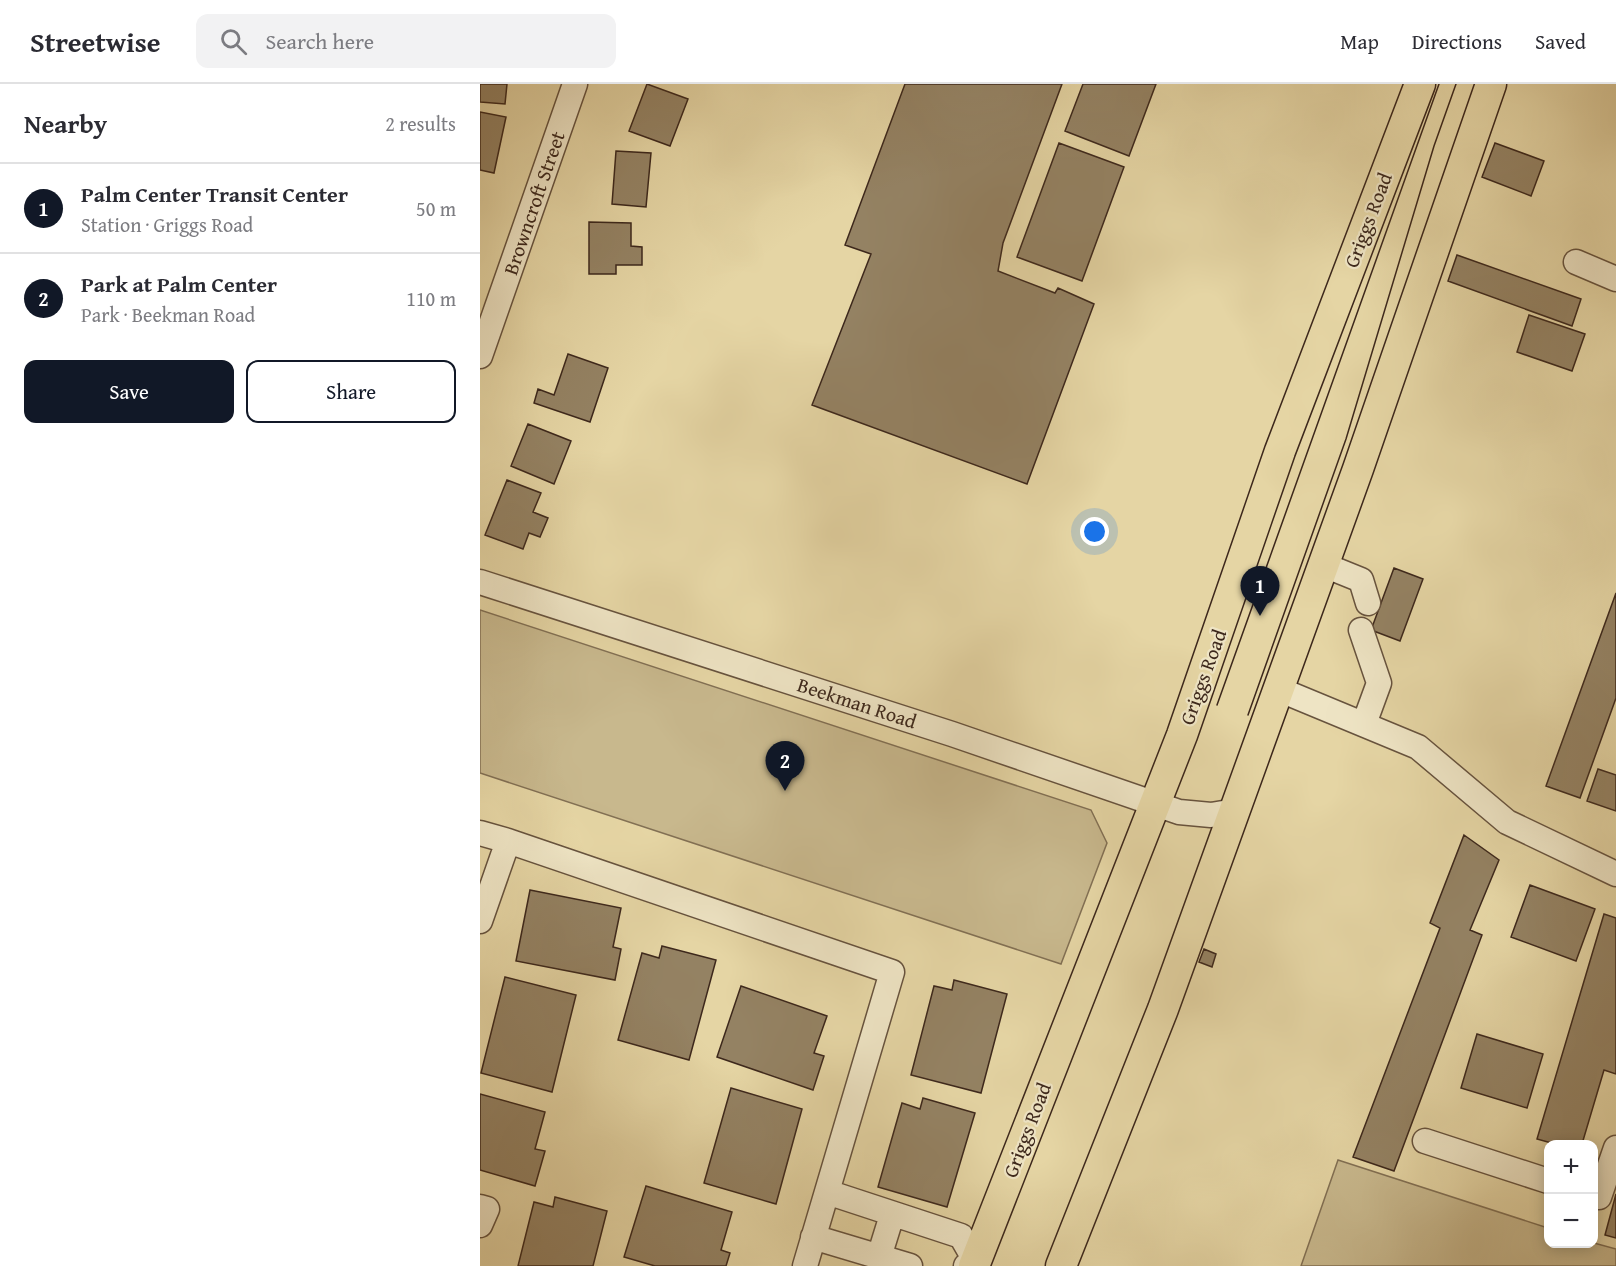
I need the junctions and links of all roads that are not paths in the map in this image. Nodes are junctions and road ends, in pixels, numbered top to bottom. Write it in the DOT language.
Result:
graph roads {
  1 [pos="575,84"];
  2 [pos="1420,84"];
  3 [pos="1491,84"];
  4 [pos="1576,262"];
  5 [pos="1616,279"];
  6 [pos="480,356"];
  7 [pos="1323,566"];
  8 [pos="480,582"];
  9 [pos="1368,603"];
  10 [pos="1361,630"];
  11 [pos="1278,688"];
  12 [pos="1364,724"];
  13 [pos="1156,804"];
  14 [pos="1235,811"];
  15 [pos="480,832"];
  16 [pos="508,841"];
  17 [pos="1616,874"];
  18 [pos="480,921"];
  19 [pos="1425,1141"];
  20 [pos="1616,1148"];
  21 [pos="1544,1180"];
  22 [pos="827,1192"];
  23 [pos="1598,1197"];
  24 [pos="480,1207"];
  25 [pos="892,1215"];
  26 [pos="480,1225"];
  27 [pos="813,1237"];
  28 [pos="879,1257"];
  29 [pos="972,1265"];
  30 [pos="805,1266"];
  31 [pos="910,1266"];
  32 [pos="1061,1266"];
  1 -- 6 [label="street, Browncroft Street"];
  2 -- 13 [label="main road, Griggs Road"];
  3 -- 7 [label="main road"];
  4 -- 5 [label="street"];
  7 -- 9 [label="street"];
  7 -- 11 [label="main road"];
  8 -- 13 [label="street, Beekman Road"];
  10 -- 12 [label="street"];
  11 -- 12 [label="street"];
  11 -- 14 [label="main road"];
  12 -- 17 [label="street"];
  13 -- 14 [label="street, Beekman Road"];
  13 -- 29 [label="main road, Griggs Road"];
  14 -- 32 [label="main road"];
  15 -- 16 [label="street"];
  16 -- 18 [label="street"];
  16 -- 22 [label="street"];
  19 -- 21 [label="street"];
  20 -- 23 [label="street"];
  22 -- 25 [label="street"];
  22 -- 27 [label="street"];
  24 -- 26 [label="street"];
  25 -- 28 [label="street"];
  25 -- 29 [label="street"];
  27 -- 28 [label="street"];
  27 -- 30 [label="street"];
  28 -- 31 [label="street"];
}
